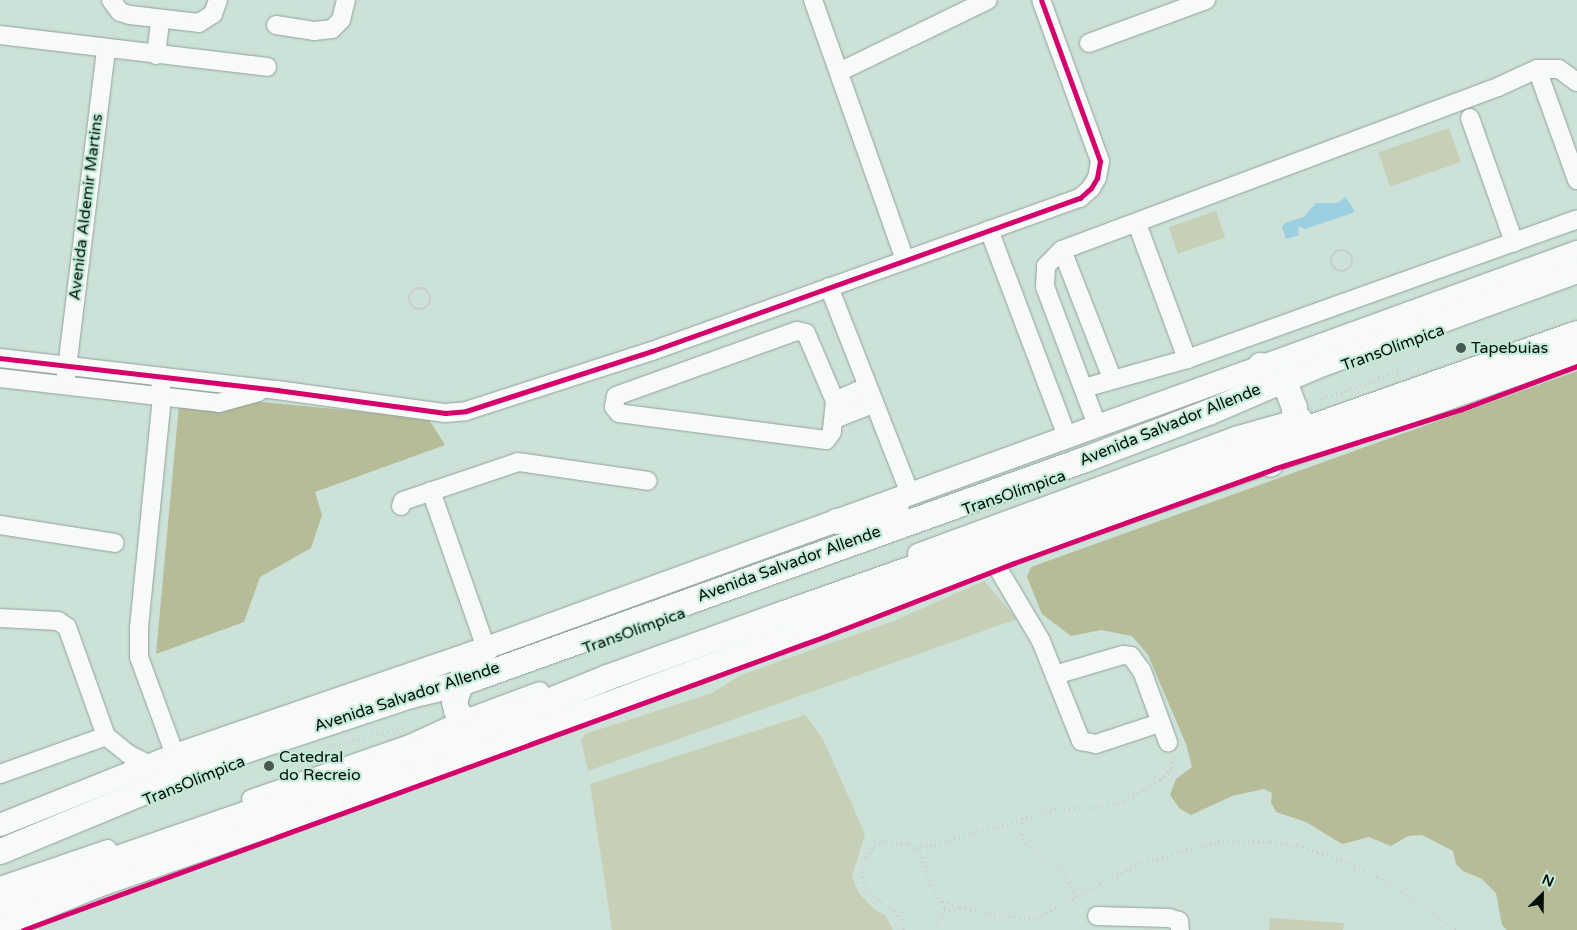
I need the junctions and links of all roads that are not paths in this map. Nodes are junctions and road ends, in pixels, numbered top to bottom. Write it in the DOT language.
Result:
graph roads {
  1 [pos="111,0"];
  2 [pos="218,0"];
  3 [pos="346,0"];
  4 [pos="813,0"];
  5 [pos="988,0"];
  6 [pos="1041,0"];
  7 [pos="1206,0"];
  8 [pos="160,20"];
  9 [pos="276,25"];
  10 [pos="0,35"];
  11 [pos="1089,43"];
  12 [pos="106,48"];
  13 [pos="156,55"];
  14 [pos="267,67"];
  15 [pos="1537,69"];
  16 [pos="838,72"];
  17 [pos="1577,82"];
  18 [pos="1470,118"];
  19 [pos="1577,180"];
  20 [pos="1577,219"];
  21 [pos="1138,228"];
  22 [pos="989,230"];
  23 [pos="1514,242"];
  24 [pos="1062,250"];
  25 [pos="1577,252"];
  26 [pos="905,260"];
  27 [pos="1577,270"];
  28 [pos="1577,283"];
  29 [pos="829,287"];
  30 [pos="1577,321"];
  31 [pos="1577,333"];
  32 [pos="1577,353"];
  33 [pos="0,358"];
  34 [pos="1187,359"];
  35 [pos="1260,364"];
  36 [pos="66,366"];
  37 [pos="0,378"];
  38 [pos="1112,378"];
  39 [pos="160,379"];
  40 [pos="64,384"];
  41 [pos="1283,385"];
  42 [pos="866,387"];
  43 [pos="1084,388"];
  44 [pos="277,390"];
  45 [pos="162,397"];
  46 [pos="835,401"];
  47 [pos="874,404"];
  48 [pos="835,419"];
  49 [pos="1097,424"];
  50 [pos="1292,426"];
  51 [pos="1067,436"];
  52 [pos="1082,460"];
  53 [pos="1270,464"];
  54 [pos="648,481"];
  55 [pos="431,491"];
  56 [pos="910,494"];
  57 [pos="401,506"];
  58 [pos="836,521"];
  59 [pos="0,525"];
  60 [pos="115,542"];
  61 [pos="993,560"];
  62 [pos="0,618"];
  63 [pos="810,628"];
  64 [pos="486,648"];
  65 [pos="1055,675"];
  66 [pos="607,677"];
  67 [pos="456,689"];
  68 [pos="1159,722"];
  69 [pos="467,725"];
  70 [pos="106,736"];
  71 [pos="1168,742"];
  72 [pos="499,743"];
  73 [pos="175,755"];
  74 [pos="150,765"];
  75 [pos="0,774"];
  76 [pos="0,826"];
  77 [pos="0,851"];
  78 [pos="0,862"];
  79 [pos="0,886"];
  80 [pos="0,901"];
  81 [pos="1097,916"];
  82 [pos="0,926"];
  83 [pos="1180,930"];
  1 -- 8 [label="street"];
  2 -- 8 [label="street"];
  3 -- 9 [label="street"];
  4 -- 16 [label="street"];
  5 -- 16 [label="street"];
  6 -- 22 [label="street"];
  7 -- 11 [label="street"];
  8 -- 13 [label="street"];
  10 -- 12 [label="street"];
  12 -- 13 [label="street"];
  12 -- 36 [label="street, Avenida Aldemir Martins"];
  13 -- 14 [label="street"];
  15 -- 17 [label="street"];
  15 -- 19 [label="street"];
  15 -- 24 [label="street"];
  16 -- 26 [label="street"];
  18 -- 23 [label="street"];
  20 -- 23 [label="street"];
  21 -- 34 [label="street"];
  22 -- 26 [label="street"];
  22 -- 51 [label="street"];
  23 -- 34 [label="street"];
  24 -- 38 [label="street"];
  24 -- 43 [label="street"];
  25 -- 35 [label="main road, Avenida Salvador Allende"];
  26 -- 29 [label="street"];
  27 -- 41 [label="highway, Avenida Salvador Allende"];
  28 -- 41 [label="street, TransOlímpica"];
  29 -- 42 [label="street"];
  29 -- 44 [label="street"];
  30 -- 50 [label="street, TransOlímpica"];
  31 -- 50 [label="highway"];
  32 -- 53 [label="main road"];
  33 -- 36 [label="street"];
  34 -- 38 [label="street"];
  35 -- 41 [label="highway"];
  35 -- 49 [label="main road, Avenida Salvador Allende"];
  36 -- 39 [label="street"];
  36 -- 40 [label="street, Avenida Aldemir Martins"];
  37 -- 40 [label="street"];
  38 -- 43 [label="street"];
  39 -- 44 [label="street"];
  39 -- 45 [label="street"];
  40 -- 45 [label="street"];
  41 -- 50 [label="highway"];
  41 -- 52 [label="highway, Avenida Salvador Allende"];
  41 -- 67 [label="street, TransOlímpica"];
  42 -- 46 [label="street"];
  42 -- 47 [label="street"];
  43 -- 49 [label="street"];
  44 -- 45 [label="street"];
  45 -- 73 [label="street"];
  46 -- 48 [label="street"];
  46 -- 48 [label="street"];
  47 -- 48 [label="street"];
  47 -- 56 [label="street"];
  49 -- 51 [label="main road, Avenida Salvador Allende"];
  50 -- 53 [label="highway"];
  50 -- 66 [label="highway"];
  50 -- 69 [label="street, TransOlímpica"];
  51 -- 56 [label="main road, Avenida Salvador Allende"];
  52 -- 58 [label="highway"];
  52 -- 67 [label="highway, Avenida Salvador Allende"];
  53 -- 61 [label="main road"];
  54 -- 55 [label="street"];
  55 -- 57 [label="street"];
  55 -- 64 [label="street"];
  56 -- 58 [label="main road, Avenida Salvador Allende"];
  58 -- 64 [label="main road, Avenida Salvador Allende"];
  59 -- 60 [label="street"];
  61 -- 63 [label="main road"];
  61 -- 65 [label="street"];
  62 -- 70 [label="street"];
  63 -- 66 [label="highway"];
  63 -- 72 [label="main road"];
  64 -- 67 [label="highway"];
  64 -- 73 [label="main road, Avenida Salvador Allende"];
  65 -- 68 [label="street"];
  65 -- 68 [label="street"];
  66 -- 69 [label="highway"];
  67 -- 69 [label="highway"];
  67 -- 77 [label="highway, Avenida Salvador Allende"];
  67 -- 78 [label="street, TransOlímpica"];
  68 -- 71 [label="street"];
  69 -- 72 [label="highway"];
  69 -- 79 [label="street, TransOlímpica"];
  69 -- 80 [label="highway"];
  70 -- 74 [label="street"];
  70 -- 75 [label="street"];
  72 -- 82 [label="main road"];
  73 -- 74 [label="main road, Avenida Salvador Allende"];
  74 -- 76 [label="main road, Avenida Salvador Allende"];
  81 -- 83 [label="street"];
}
